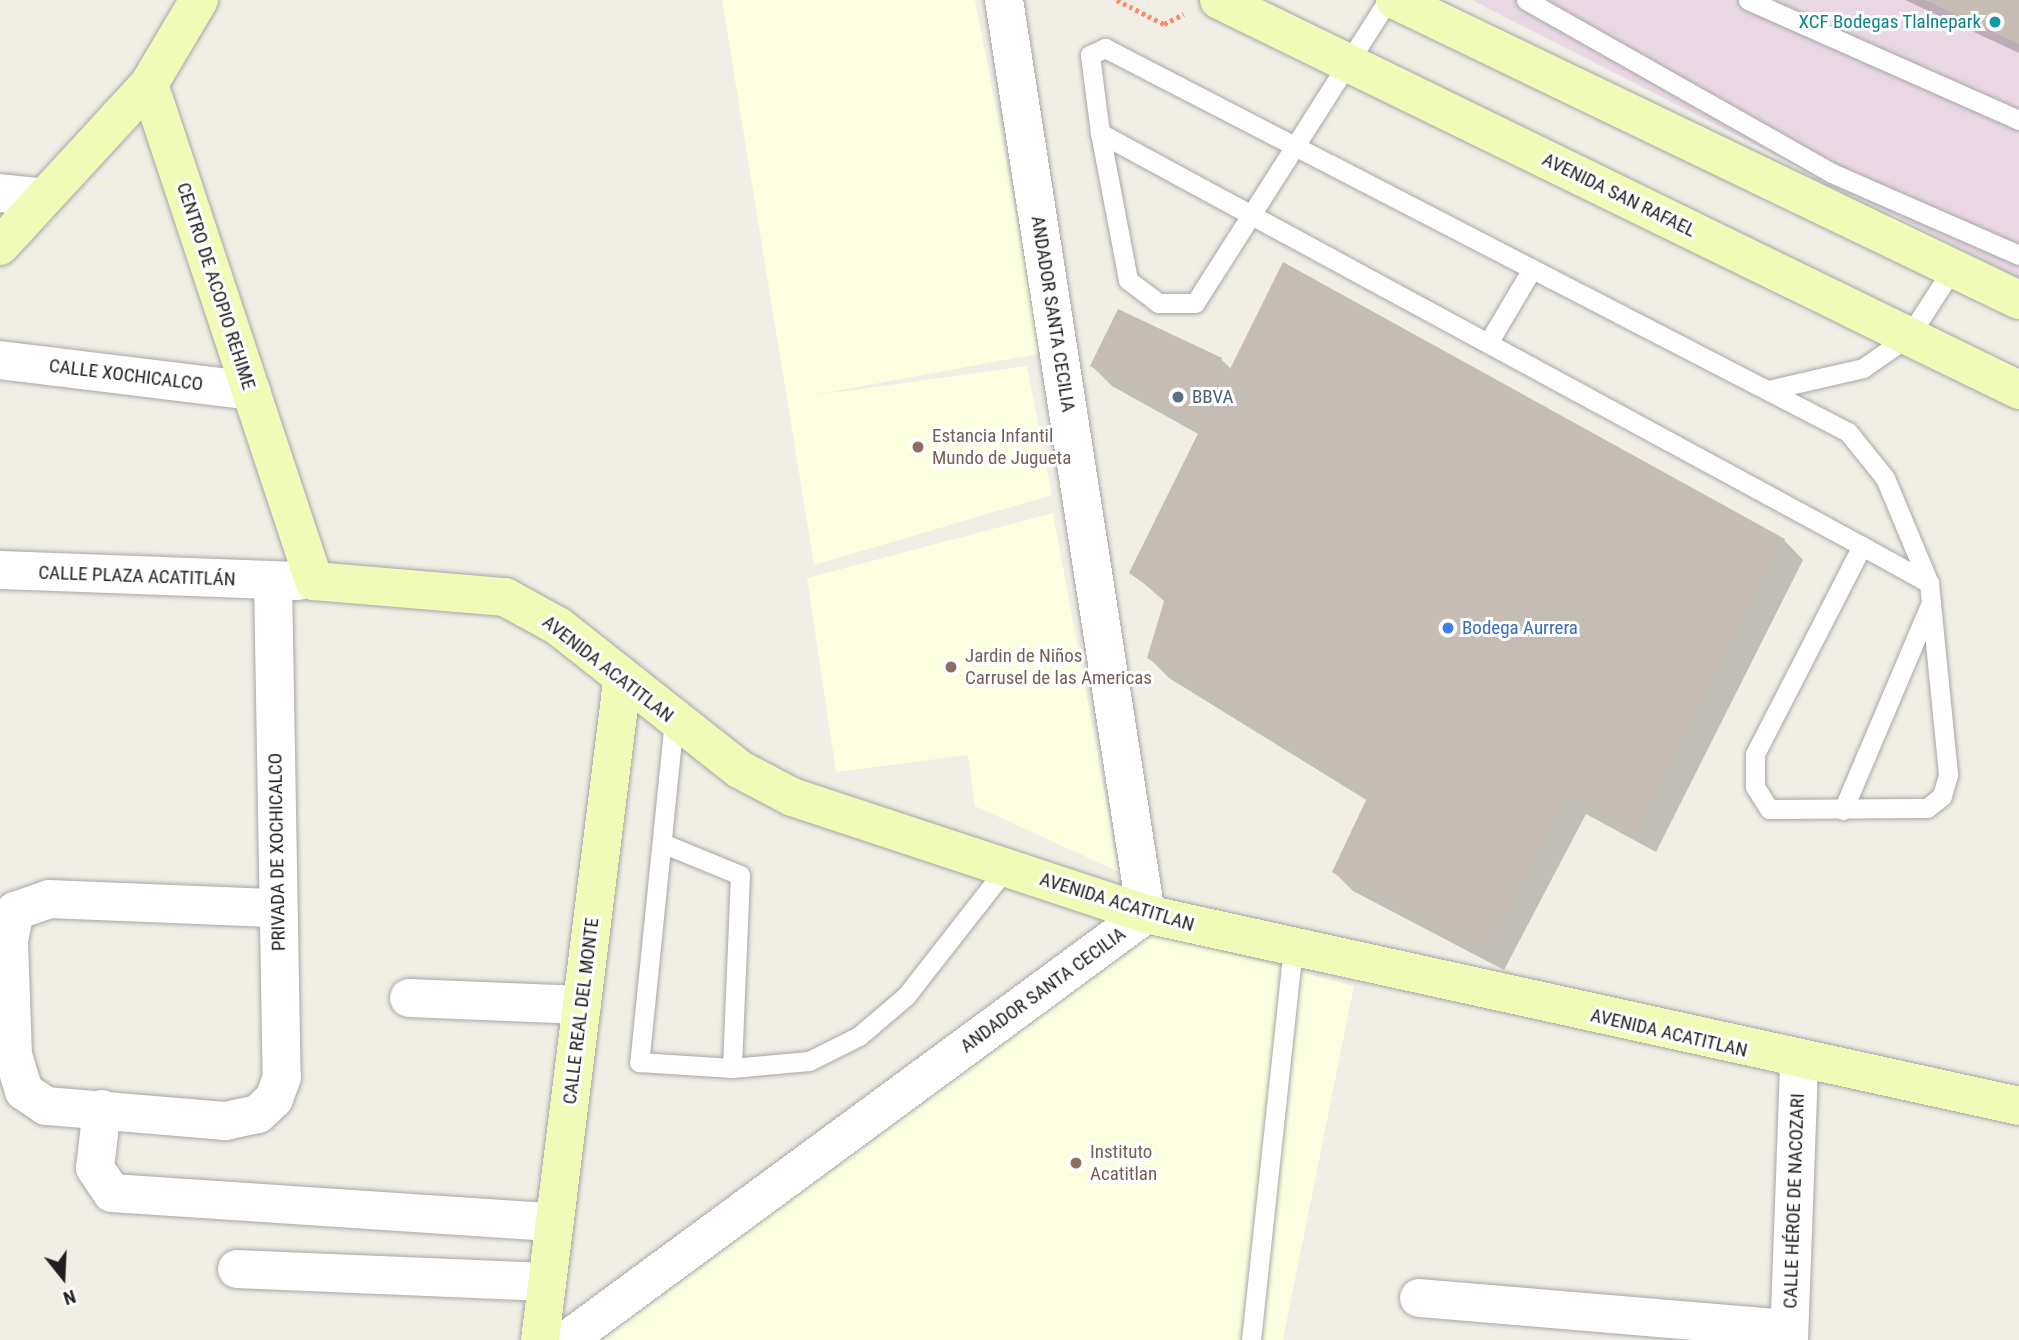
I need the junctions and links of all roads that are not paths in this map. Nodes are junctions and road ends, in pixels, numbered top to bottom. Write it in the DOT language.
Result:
graph roads {
  1 [pos="199,0"];
  2 [pos="1004,0"];
  3 [pos="1388,0"];
  4 [pos="1395,0"];
  5 [pos="1526,0"];
  6 [pos="1748,0"];
  7 [pos="1208,3"];
  8 [pos="1349,64"];
  9 [pos="149,84"];
  10 [pos="2019,120"];
  11 [pos="1100,133"];
  12 [pos="1290,146"];
  13 [pos="0,193"];
  14 [pos="39,197"];
  15 [pos="1247,212"];
  16 [pos="0,246"];
  17 [pos="2019,255"];
  18 [pos="1953,268"];
  19 [pos="1532,270"];
  20 [pos="2019,300"];
  21 [pos="1909,336"];
  22 [pos="1488,343"];
  23 [pos="0,360"];
  24 [pos="1768,390"];
  25 [pos="2019,390"];
  26 [pos="251,391"];
  27 [pos="1862,547"];
  28 [pos="0,570"];
  29 [pos="273,581"];
  30 [pos="314,581"];
  31 [pos="1930,592"];
  32 [pos="622,682"];
  33 [pos="674,720"];
  34 [pos="1843,810"];
  35 [pos="662,843"];
  36 [pos="1006,867"];
  37 [pos="277,908"];
  38 [pos="1146,914"];
  39 [pos="1293,948"];
  40 [pos="409,998"];
  41 [pos="582,1005"];
  42 [pos="1799,1062"];
  43 [pos="732,1068"];
  44 [pos="2019,1106"];
  45 [pos="102,1109"];
  46 [pos="554,1222"];
  47 [pos="237,1269"];
  48 [pos="546,1282"];
  49 [pos="1419,1298"];
  50 [pos="1789,1334"];
  51 [pos="540,1340"];
  52 [pos="567,1340"];
  53 [pos="1251,1340"];
  1 -- 9 [label="street"];
  2 -- 38 [label="street, ANDADOR SANTA CECILIA"];
  3 -- 8 [label="lane"];
  4 -- 18 [label="street"];
  5 -- 17 [label="lane"];
  6 -- 10 [label="lane"];
  7 -- 8 [label="street, AVENIDA SAN RAFAEL"];
  8 -- 12 [label="lane"];
  8 -- 21 [label="street, AVENIDA SAN RAFAEL"];
  9 -- 14 [label="street"];
  9 -- 26 [label="street, CENTRO DE ACOPIO REHIME"];
  11 -- 12 [label="lane"];
  11 -- 15 [label="lane"];
  11 -- 15 [label="lane"];
  12 -- 15 [label="lane"];
  12 -- 19 [label="lane"];
  13 -- 14 [label="street"];
  14 -- 16 [label="street"];
  15 -- 22 [label="lane"];
  18 -- 20 [label="street"];
  18 -- 21 [label="lane"];
  19 -- 22 [label="lane"];
  19 -- 24 [label="lane"];
  21 -- 24 [label="lane"];
  21 -- 25 [label="street, AVENIDA SAN RAFAEL"];
  22 -- 27 [label="lane"];
  23 -- 26 [label="street, CALLE XOCHICALCO"];
  24 -- 31 [label="lane"];
  26 -- 30 [label="street, CENTRO DE ACOPIO REHIME"];
  27 -- 31 [label="lane"];
  27 -- 34 [label="lane"];
  28 -- 29 [label="street, CALLE PLAZA ACATITLÁN"];
  29 -- 30 [label="street, AVENIDA ACATITLAN"];
  29 -- 37 [label="street, PRIVADA DE XOCHICALCO"];
  30 -- 32 [label="street, AVENIDA ACATITLAN"];
  31 -- 34 [label="lane"];
  31 -- 34 [label="lane"];
  32 -- 33 [label="street, AVENIDA ACATITLAN"];
  32 -- 41 [label="street, CALLE REAL DEL MONTE"];
  33 -- 35 [label="lane"];
  33 -- 36 [label="street, AVENIDA ACATITLAN"];
  35 -- 43 [label="lane"];
  35 -- 43 [label="lane"];
  36 -- 38 [label="street, AVENIDA ACATITLAN"];
  36 -- 43 [label="lane"];
  37 -- 45 [label="street, PRIVADA DE XOCHICALCO"];
  37 -- 45 [label="street"];
  38 -- 39 [label="street, AVENIDA ACATITLAN"];
  38 -- 52 [label="street, ANDADOR SANTA CECILIA"];
  39 -- 42 [label="street, AVENIDA ACATITLAN"];
  39 -- 53 [label="lane"];
  40 -- 41 [label="street"];
  41 -- 46 [label="street, CALLE REAL DEL MONTE"];
  42 -- 44 [label="street, AVENIDA ACATITLAN"];
  42 -- 50 [label="street, CALLE HÉROE DE NACOZARI"];
  45 -- 46 [label="street"];
  46 -- 48 [label="street, CALLE REAL DEL MONTE"];
  47 -- 48 [label="street"];
  48 -- 51 [label="street, CALLE REAL DEL MONTE"];
  49 -- 50 [label="street"];
}
